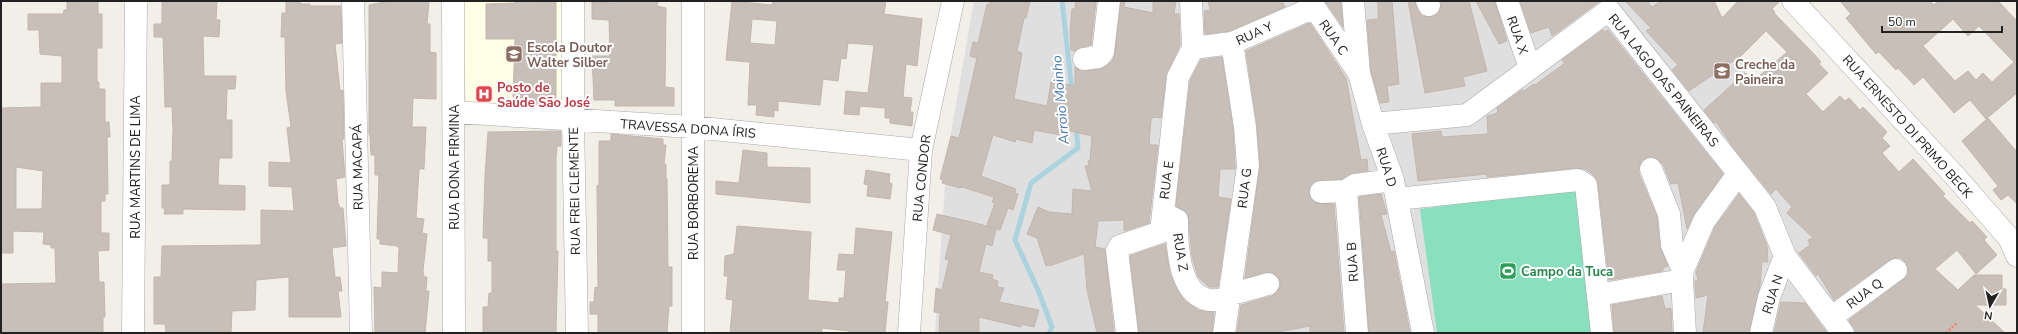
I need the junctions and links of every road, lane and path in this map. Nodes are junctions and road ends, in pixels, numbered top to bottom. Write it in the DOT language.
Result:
graph roads {
  1 [pos="136,1"];
  2 [pos="353,1"];
  3 [pos="453,1"];
  4 [pos="573,1"];
  5 [pos="692,1"];
  6 [pos="952,1"];
  7 [pos="1109,1"];
  8 [pos="1191,1"];
  9 [pos="1353,1"];
  10 [pos="1507,1"];
  11 [pos="1793,1"];
  12 [pos="1311,4"];
  13 [pos="1232,43"];
  14 [pos="1193,48"];
  15 [pos="1084,59"];
  16 [pos="1530,68"];
  17 [pos="1359,73"];
  18 [pos="454,112"];
  19 [pos="573,120"];
  20 [pos="1373,124"];
  21 [pos="692,127"];
  22 [pos="922,150"];
  23 [pos="1651,169"];
  24 [pos="1738,174"];
  25 [pos="1395,190"];
  26 [pos="1346,191"];
  27 [pos="1322,192"];
  28 [pos="1163,213"];
  29 [pos="1785,256"];
  30 [pos="2017,256"];
  31 [pos="1896,270"];
  32 [pos="1683,275"];
  33 [pos="1268,284"];
  34 [pos="1598,295"];
  35 [pos="1228,296"];
  36 [pos="1957,323"];
  37 [pos="1838,325"];
  38 [pos="133,333"];
  39 [pos="361,333"];
  40 [pos="454,333"];
  41 [pos="577,333"];
  42 [pos="693,333"];
  43 [pos="909,333"];
  44 [pos="1127,333"];
  45 [pos="1224,333"];
  46 [pos="1357,333"];
  47 [pos="1423,333"];
  48 [pos="1602,333"];
  49 [pos="1685,333"];
  50 [pos="1761,333"];
  51 [pos="1946,333"];
  1 -- 38 [label="street, RUA MARTINS DE LIMA"];
  2 -- 39 [label="street, RUA MACAPÁ"];
  3 -- 18 [label="street, RUA DONA FIRMINA"];
  4 -- 19 [label="street, RUA FREI CLEMENTE"];
  5 -- 21 [label="street, RUA BORBOREMA"];
  6 -- 22 [label="street, RUA CONDOR"];
  7 -- 15 [label="street"];
  8 -- 14 [label="street, RUA E"];
  9 -- 17 [label="street, RUA D"];
  10 -- 16 [label="street, RUA X"];
  11 -- 30 [label="street, RUA ERNESTO DI PRIMO BECK"];
  12 -- 13 [label="street, RUA Y"];
  12 -- 17 [label="street, RUA C"];
  13 -- 14 [label="street, RUA Y"];
  13 -- 35 [label="street, RUA G"];
  14 -- 28 [label="street, RUA E"];
  16 -- 20 [label="street, RUA LAGO DAS PAINEIRAS"];
  16 -- 24 [label="street, RUA LAGO DAS PAINEIRAS"];
  17 -- 20 [label="street, RUA D"];
  18 -- 19 [label="street, TRAVESSA DONA ÍRIS"];
  18 -- 40 [label="street, RUA DONA FIRMINA"];
  19 -- 21 [label="street, TRAVESSA DONA ÍRIS"];
  19 -- 41 [label="street, RUA FREI CLEMENTE"];
  20 -- 25 [label="street, RUA D"];
  21 -- 22 [label="street, TRAVESSA DONA ÍRIS"];
  21 -- 42 [label="street, RUA BORBOREMA"];
  22 -- 43 [label="street, RUA CONDOR"];
  23 -- 32 [label="street"];
  24 -- 29 [label="street, RUA LAGO DAS PAINEIRAS"];
  24 -- 32 [label="street"];
  25 -- 26 [label="street"];
  25 -- 34 [label="street"];
  25 -- 47 [label="street, RUA D"];
  26 -- 27 [label="street"];
  26 -- 46 [label="street, RUA B"];
  28 -- 35 [label="street, RUA Z"];
  28 -- 44 [label="street, RUA E"];
  29 -- 37 [label="street, RUA LAGO DAS PAINEIRAS"];
  29 -- 50 [label="street, RUA N"];
  31 -- 37 [label="street, RUA Q"];
  32 -- 34 [label="street"];
  32 -- 49 [label="street"];
  33 -- 35 [label="street, RUA Z"];
  34 -- 48 [label="street"];
  35 -- 45 [label="street, RUA G"];
  36 -- 51 [label="path"];
}
